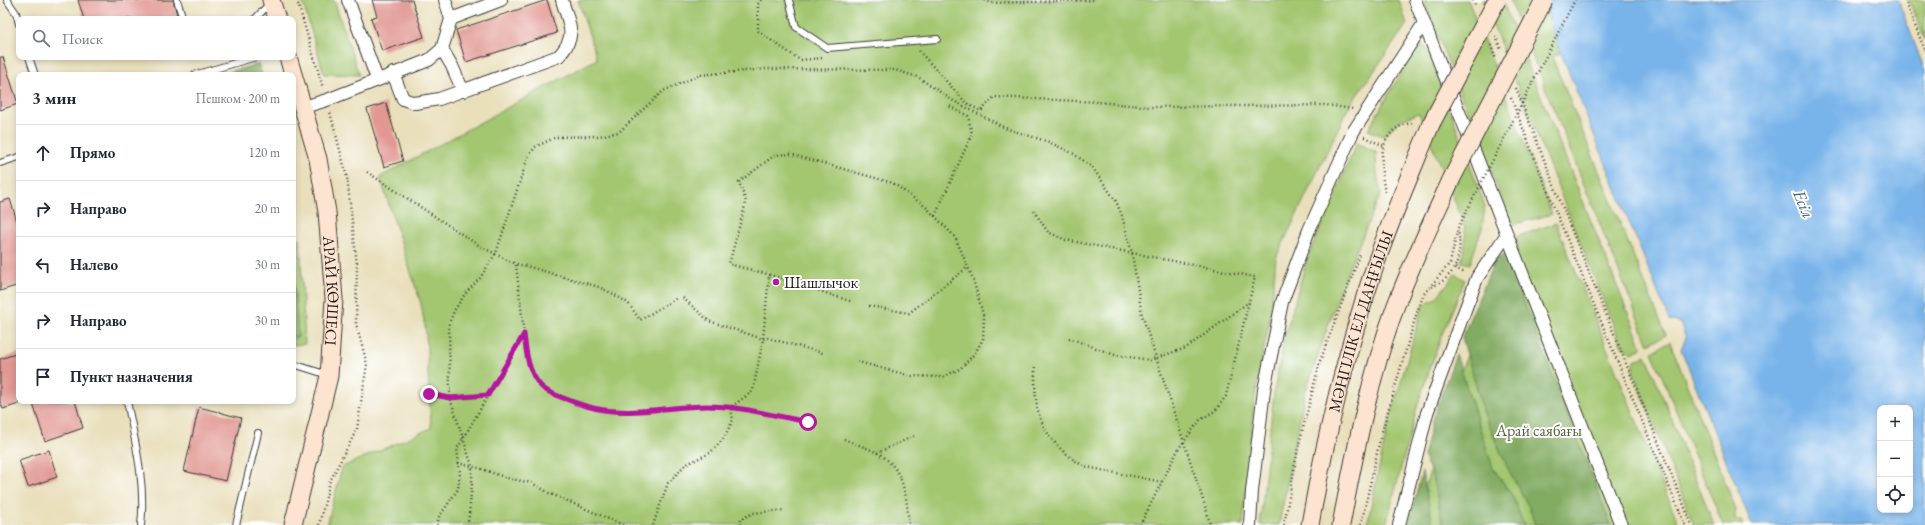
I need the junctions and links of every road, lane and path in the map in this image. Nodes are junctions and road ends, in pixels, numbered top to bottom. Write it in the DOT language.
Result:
graph roads {
  1 [pos="7,0"];
  2 [pos="177,0"];
  3 [pos="297,0"];
  4 [pos="348,0"];
  5 [pos="445,0"];
  6 [pos="501,0"];
  7 [pos="562,0"];
  8 [pos="761,0"];
  9 [pos="789,0"];
  10 [pos="985,0"];
  11 [pos="1094,0"];
  12 [pos="1415,0"];
  13 [pos="1473,0"];
  14 [pos="1496,0"];
  15 [pos="1544,0"];
  16 [pos="1575,0"];
  17 [pos="1905,0"];
  18 [pos="272,1"];
  19 [pos="1034,1"];
  20 [pos="1478,14"];
  21 [pos="17,16"];
  22 [pos="182,16"];
  23 [pos="258,16"];
  24 [pos="276,16"];
  25 [pos="451,19"];
  26 [pos="1424,22"];
  27 [pos="1493,29"];
  28 [pos="937,39"];
  29 [pos="1490,43"];
  30 [pos="442,49"];
  31 [pos="911,51"];
  32 [pos="1502,51"];
  33 [pos="1925,51"];
  34 [pos="824,58"];
  35 [pos="31,60"];
  36 [pos="246,60"];
  37 [pos="289,60"];
  38 [pos="1498,65"];
  39 [pos="34,72"];
  40 [pos="204,72"];
  41 [pos="293,72"];
  42 [pos="393,73"];
  43 [pos="377,79"];
  44 [pos="296,82"];
  45 [pos="1516,88"];
  46 [pos="463,91"];
  47 [pos="1510,94"];
  48 [pos="327,100"];
  49 [pos="949,106"];
  50 [pos="304,107"];
  51 [pos="1357,110"];
  52 [pos="1425,123"];
  53 [pos="1353,132"];
  54 [pos="1384,146"];
  55 [pos="16,158"];
  56 [pos="0,163"];
  57 [pos="367,172"];
  58 [pos="1386,197"];
  59 [pos="1034,211"];
  60 [pos="935,216"];
  61 [pos="1458,228"];
  62 [pos="1507,234"];
  63 [pos="496,253"];
  64 [pos="1132,253"];
  65 [pos="516,265"];
  66 [pos="968,267"];
  67 [pos="769,275"];
  68 [pos="1430,288"];
  69 [pos="677,298"];
  70 [pos="683,298"];
  71 [pos="850,301"];
  72 [pos="1249,302"];
  73 [pos="869,306"];
  74 [pos="524,334"];
  75 [pos="1069,338"];
  76 [pos="763,339"];
  77 [pos="823,353"];
  78 [pos="1157,358"];
  79 [pos="855,361"];
  80 [pos="296,365"];
  81 [pos="1035,367"];
  82 [pos="329,376"];
  83 [pos="429,394"];
  84 [pos="488,395"];
  85 [pos="450,398"];
  86 [pos="128,404"];
  87 [pos="731,407"];
  88 [pos="818,424"];
  89 [pos="258,434"];
  90 [pos="914,436"];
  91 [pos="463,439"];
  92 [pos="844,439"];
  93 [pos="1184,441"];
  94 [pos="877,454"];
  95 [pos="458,463"];
  96 [pos="472,466"];
  97 [pos="1161,482"];
  98 [pos="785,510"];
  99 [pos="141,525"];
  100 [pos="236,525"];
  101 [pos="293,525"];
  102 [pos="319,525"];
  103 [pos="437,525"];
  104 [pos="468,525"];
  105 [pos="623,525"];
  106 [pos="653,525"];
  107 [pos="740,525"];
  108 [pos="909,525"];
  109 [pos="1140,525"];
  110 [pos="1210,525"];
  111 [pos="1250,525"];
  112 [pos="1310,525"];
  113 [pos="1341,525"];
  114 [pos="1361,525"];
  115 [pos="1399,525"];
  116 [pos="1620,525"];
  117 [pos="1685,525"];
  118 [pos="1692,525"];
  1 -- 21 [label="lane"];
  2 -- 22 [label="lane"];
  3 -- 48 [label="path"];
  4 -- 43 [label="street"];
  5 -- 25 [label="street"];
  6 -- 25 [label="street"];
  7 -- 46 [label="street"];
  8 -- 34 [label="path"];
  9 -- 28 [label="lane"];
  10 -- 19 [label="path"];
  11 -- 19 [label="path"];
  12 -- 26 [label="street"];
  13 -- 20 [label="path"];
  14 -- 52 [label="main road, МӘҢГІЛІК ЕЛ ДАҢҒЫЛЫ, bridge"];
  15 -- 113 [label="main road, МӘҢГІЛІК ЕЛ ДАҢҒЫЛЫ, bridge"];
  16 -- 61 [label="path, bridge"];
  17 -- 33 [label="path"];
  18 -- 23 [label="lane"];
  18 -- 24 [label="main road"];
  25 -- 30 [label="street"];
  26 -- 53 [label="street"];
  26 -- 62 [label="street"];
  27 -- 32 [label="path"];
  29 -- 38 [label="path"];
  30 -- 42 [label="street"];
  30 -- 46 [label="street"];
  31 -- 51 [label="path"];
  35 -- 39 [label="lane"];
  36 -- 40 [label="lane"];
  37 -- 41 [label="main road, АРАЙ КӨШЕСІ"];
  42 -- 43 [label="street"];
  42 -- 46 [label="street"];
  43 -- 48 [label="street"];
  44 -- 50 [label="main road, АРАЙ КӨШЕСІ"];
  45 -- 118 [label="path"];
  47 -- 117 [label="path"];
  48 -- 50 [label="street"];
  48 -- 102 [label="path"];
  49 -- 60 [label="path"];
  50 -- 82 [label="main road, АРАЙ КӨШЕСІ"];
  52 -- 54 [label="path"];
  52 -- 112 [label="main road, МӘҢГІЛІК ЕЛ ДАҢҒЫЛЫ"];
  53 -- 54 [label="path"];
  53 -- 111 [label="street"];
  54 -- 58 [label="path"];
  55 -- 56 [label="lane"];
  57 -- 63 [label="path"];
  59 -- 64 [label="path"];
  60 -- 66 [label="path"];
  60 -- 67 [label="path"];
  61 -- 68 [label="path"];
  61 -- 68 [label="path"];
  62 -- 115 [label="street"];
  62 -- 116 [label="street"];
  63 -- 64 [label="path"];
  63 -- 65 [label="path"];
  63 -- 85 [label="path"];
  64 -- 72 [label="path"];
  64 -- 78 [label="path"];
  65 -- 69 [label="path"];
  65 -- 74 [label="path"];
  66 -- 73 [label="path"];
  66 -- 79 [label="path"];
  67 -- 71 [label="path"];
  67 -- 76 [label="path"];
  68 -- 114 [label="path"];
  70 -- 76 [label="path"];
  72 -- 78 [label="path"];
  72 -- 93 [label="path"];
  74 -- 84 [label="path"];
  74 -- 87 [label="path"];
  75 -- 78 [label="path"];
  76 -- 77 [label="path"];
  76 -- 87 [label="path"];
  78 -- 93 [label="path"];
  80 -- 82 [label="lane"];
  81 -- 97 [label="path"];
  82 -- 101 [label="main road, АРАЙ КӨШЕСІ"];
  83 -- 85 [label="path"];
  84 -- 85 [label="path"];
  84 -- 91 [label="path"];
  85 -- 91 [label="path"];
  86 -- 99 [label="lane"];
  87 -- 88 [label="path"];
  87 -- 106 [label="path"];
  89 -- 100 [label="lane"];
  90 -- 94 [label="path"];
  91 -- 95 [label="path"];
  91 -- 96 [label="path"];
  92 -- 94 [label="path"];
  93 -- 97 [label="path"];
  93 -- 110 [label="path"];
  94 -- 108 [label="path"];
  95 -- 96 [label="path"];
  95 -- 103 [label="path"];
  96 -- 104 [label="path"];
  96 -- 105 [label="path"];
  97 -- 109 [label="path"];
  98 -- 107 [label="path"];
}
